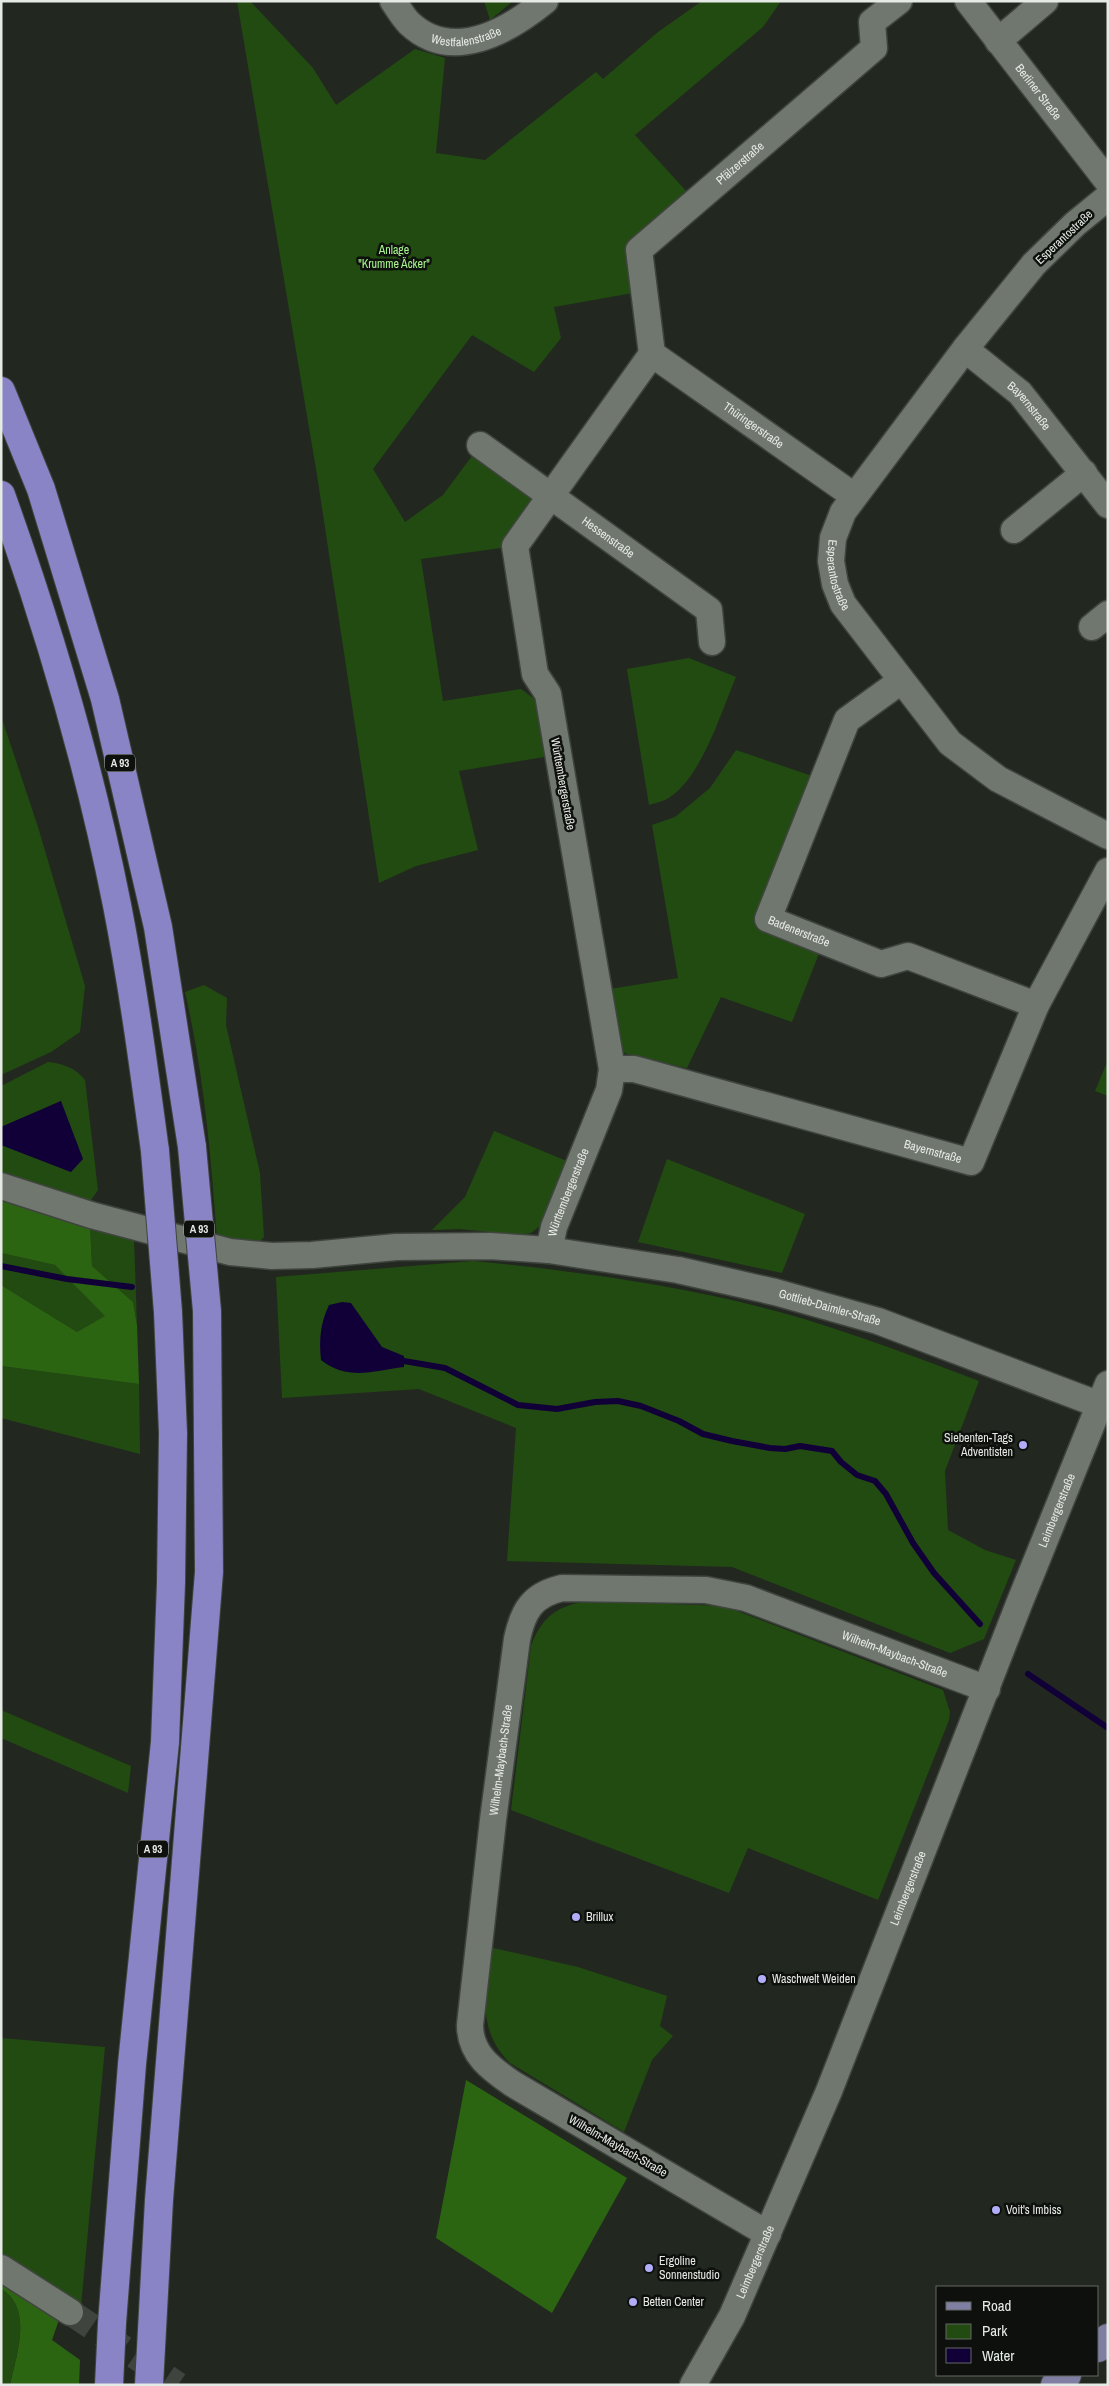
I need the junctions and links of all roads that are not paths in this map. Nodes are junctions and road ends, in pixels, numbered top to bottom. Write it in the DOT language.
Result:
graph roads {
  1 [pos="393,1"];
  2 [pos="545,1"];
  3 [pos="899,1"];
  4 [pos="968,1"];
  5 [pos="1045,1"];
  6 [pos="998,42"];
  7 [pos="1108,182"];
  8 [pos="1108,197"];
  9 [pos="965,349"];
  10 [pos="652,354"];
  11 [pos="1,391"];
  12 [pos="480,445"];
  13 [pos="1084,473"];
  14 [pos="1,495"];
  15 [pos="550,496"];
  16 [pos="854,496"];
  17 [pos="1108,505"];
  18 [pos="1014,530"];
  19 [pos="712,642"];
  20 [pos="901,682"];
  21 [pos="1108,836"];
  22 [pos="1108,871"];
  23 [pos="1036,1005"];
  24 [pos="612,1069"];
  25 [pos="1,1186"];
  26 [pos="549,1250"];
  27 [pos="1104,1394"];
  28 [pos="987,1689"];
  29 [pos="768,2234"];
  30 [pos="1,2268"];
  31 [pos="70,2312"];
  32 [pos="1108,2338"];
  33 [pos="1099,2347"];
  34 [pos="1066,2376"];
  35 [pos="109,2385"];
  36 [pos="148,2385"];
  37 [pos="693,2385"];
  38 [pos="1055,2385"];
  1 -- 2 [label="street, Westfalenstraße"];
  3 -- 10 [label="street, Pfälzerstraße"];
  4 -- 6 [label="street, Berliner Straße"];
  5 -- 6 [label="street"];
  6 -- 7 [label="street, Berliner Straße"];
  8 -- 9 [label="street, Esperantostraße"];
  9 -- 13 [label="street, Bayernstraße"];
  9 -- 16 [label="street, Esperantostraße"];
  10 -- 15 [label="street, Württembergerstraße"];
  10 -- 16 [label="street, Thüringerstraße"];
  11 -- 36 [label="highway, A 93, bridge"];
  12 -- 15 [label="street, Hessenstraße"];
  13 -- 17 [label="street, Bayernstraße"];
  13 -- 18 [label="street"];
  14 -- 35 [label="highway, A 93, bridge"];
  15 -- 19 [label="street, Hessenstraße"];
  15 -- 24 [label="street, Württembergerstraße"];
  16 -- 20 [label="street, Esperantostraße"];
  20 -- 21 [label="street, Esperantostraße"];
  20 -- 23 [label="street, Badenerstraße"];
  22 -- 23 [label="street, Bayernstraße"];
  23 -- 24 [label="street, Bayernstraße"];
  24 -- 26 [label="street, Württembergerstraße"];
  25 -- 26 [label="street, Gottlieb-Daimler-Straße"];
  26 -- 27 [label="street, Gottlieb-Daimler-Straße"];
  27 -- 28 [label="street, Leimbergerstraße"];
  28 -- 29 [label="street, Leimbergerstraße"];
  28 -- 29 [label="street, Wilhelm-Maybach-Straße"];
  29 -- 37 [label="street, Leimbergerstraße"];
  30 -- 31 [label="street"];
  32 -- 33 [label="main road"];
  34 -- 38 [label="main road"];
}
